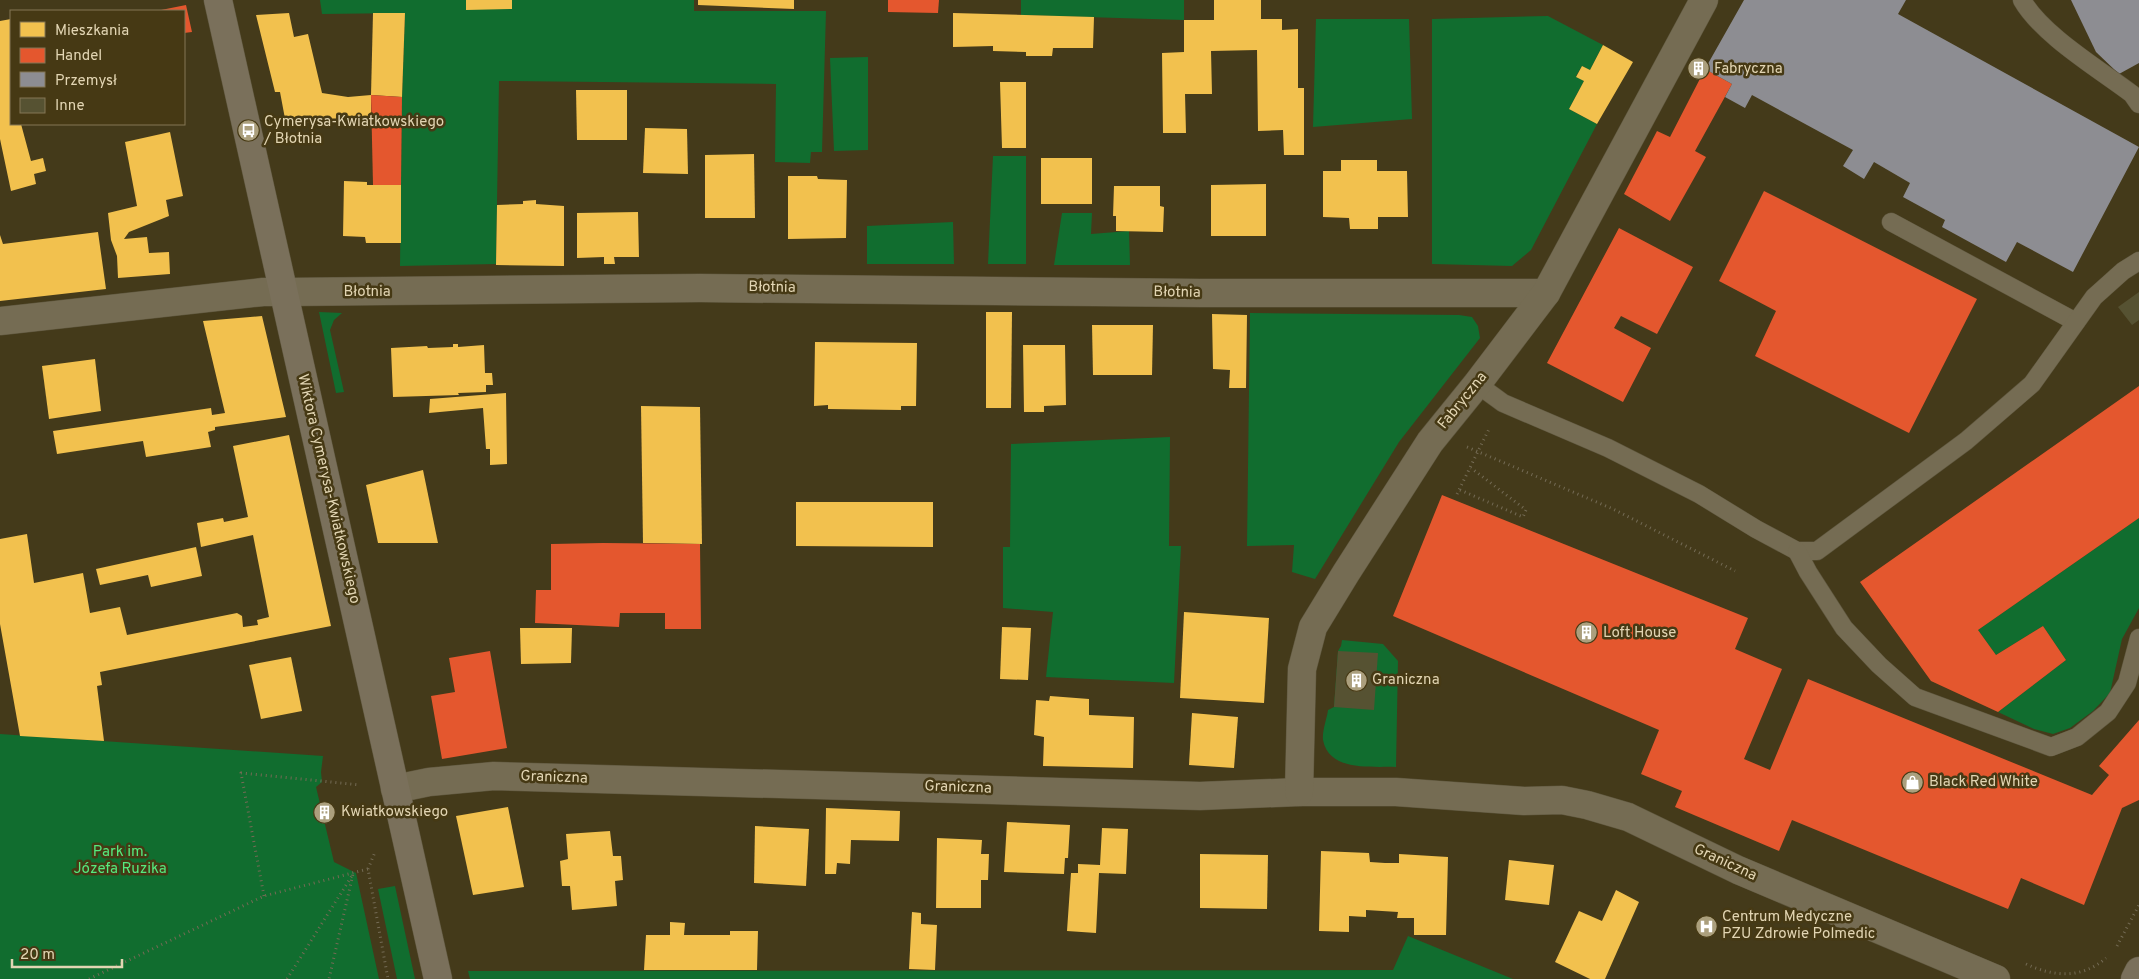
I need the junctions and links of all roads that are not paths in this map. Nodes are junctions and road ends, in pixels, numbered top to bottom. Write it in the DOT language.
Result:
graph roads {
  1 [pos="218,0"];
  2 [pos="1704,0"];
  3 [pos="2022,0"];
  4 [pos="2139,104"];
  5 [pos="1891,222"];
  6 [pos="2139,261"];
  7 [pos="284,292"];
  8 [pos="1546,293"];
  9 [pos="0,321"];
  10 [pos="2076,322"];
  11 [pos="1477,384"];
  12 [pos="1797,551"];
  13 [pos="2139,638"];
  14 [pos="395,789"];
  15 [pos="1299,792"];
  16 [pos="2139,971"];
  17 [pos="438,979"];
  18 [pos="1996,979"];
  19 [pos="2135,979"];
  1 -- 7 [label="street, Wiktora Cymerysa-Kwiatkowskiego"];
  2 -- 8 [label="street, Fabryczna"];
  3 -- 4 [label="lane"];
  5 -- 10 [label="lane"];
  6 -- 10 [label="lane"];
  7 -- 8 [label="street, Błotnia"];
  7 -- 9 [label="street, Błotnia"];
  7 -- 14 [label="street, Wiktora Cymerysa-Kwiatkowskiego"];
  8 -- 11 [label="street, Fabryczna"];
  10 -- 12 [label="lane"];
  11 -- 12 [label="lane"];
  11 -- 15 [label="street, Fabryczna"];
  12 -- 13 [label="lane"];
  14 -- 15 [label="street, Graniczna"];
  14 -- 17 [label="street, Wiktora Cymerysa-Kwiatkowskiego"];
  15 -- 18 [label="street, Graniczna"];
  16 -- 19 [label="street"];
}
